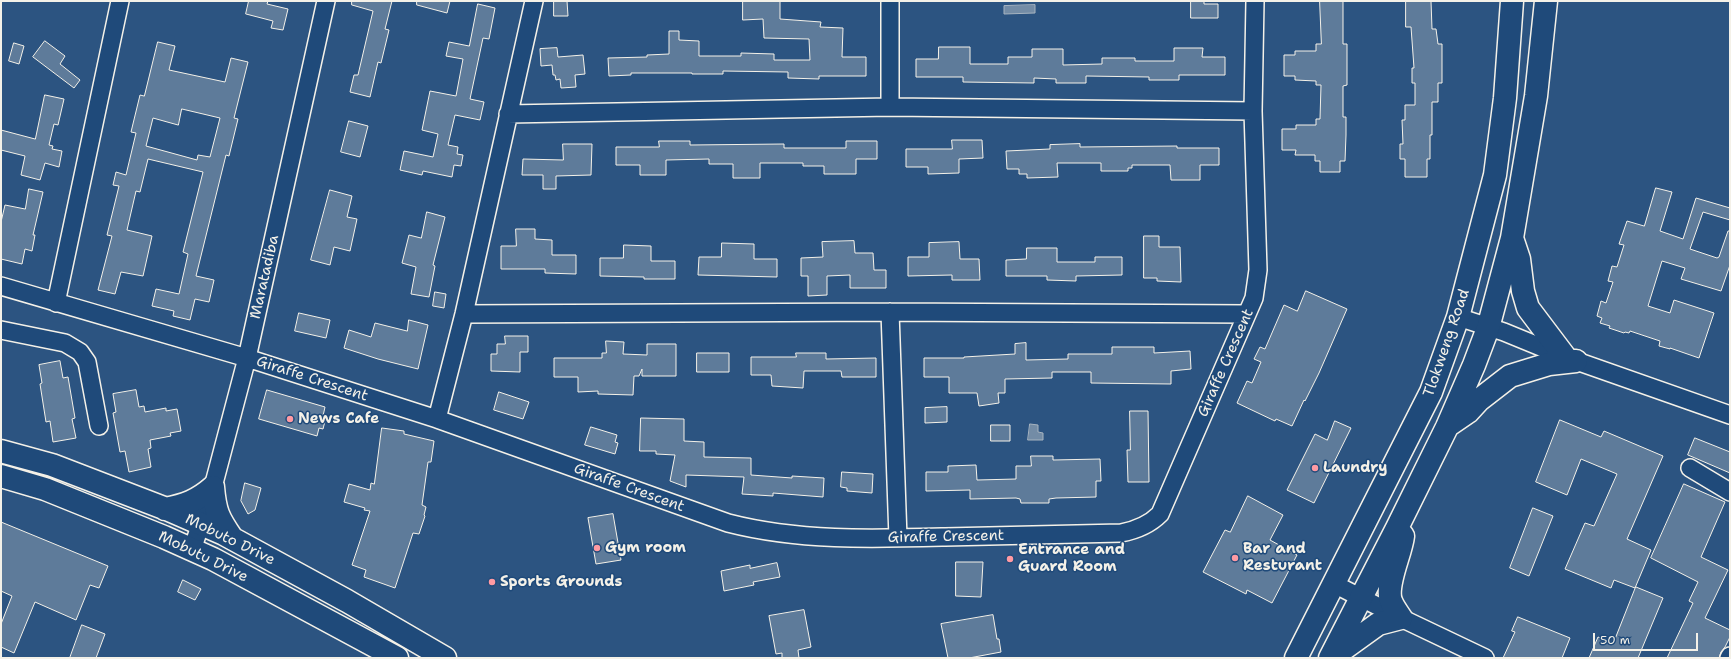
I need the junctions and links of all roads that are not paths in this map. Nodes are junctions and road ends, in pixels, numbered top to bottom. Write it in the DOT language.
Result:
graph roads {
  1 [pos="120,1"];
  2 [pos="326,1"];
  3 [pos="534,1"];
  4 [pos="890,1"];
  5 [pos="1256,1"];
  6 [pos="1546,1"];
  7 [pos="1511,4"];
  8 [pos="890,107"];
  9 [pos="1253,110"];
  10 [pos="508,114"];
  11 [pos="1512,238"];
  12 [pos="1,286"];
  13 [pos="56,303"];
  14 [pos="890,312"];
  15 [pos="464,314"];
  16 [pos="1247,314"];
  17 [pos="1458,318"];
  18 [pos="1488,328"];
  19 [pos="1,330"];
  20 [pos="247,358"];
  21 [pos="1571,359"];
  22 [pos="1730,415"];
  23 [pos="437,419"];
  24 [pos="99,426"];
  25 [pos="1447,427"];
  26 [pos="1,451"];
  27 [pos="1690,468"];
  28 [pos="1,476"];
  29 [pos="213,487"];
  30 [pos="1730,492"];
  31 [pos="165,509"];
  32 [pos="200,524"];
  33 [pos="1397,528"];
  34 [pos="232,538"];
  35 [pos="898,538"];
  36 [pos="192,550"];
  37 [pos="1334,584"];
  38 [pos="1361,598"];
  39 [pos="1401,618"];
  40 [pos="393,657"];
  41 [pos="445,658"];
  42 [pos="1296,658"];
  43 [pos="1331,658"];
  44 [pos="1485,658"];
  1 -- 13 [label="street"];
  2 -- 20 [label="street, Maratadiba"];
  3 -- 10 [label="street"];
  4 -- 8 [label="street"];
  5 -- 9 [label="street, Giraffe Crescent"];
  6 -- 11 [label="main road, Tlokweng Road"];
  7 -- 17 [label="main road, Tlokweng Road"];
  8 -- 9 [label="street"];
  8 -- 10 [label="street"];
  9 -- 16 [label="street, Giraffe Crescent"];
  10 -- 15 [label="street"];
  11 -- 18 [label="main road, Tlokweng Road"];
  11 -- 21 [label="main road"];
  12 -- 13 [label="street, Giraffe Crescent"];
  13 -- 20 [label="street, Giraffe Crescent"];
  14 -- 15 [label="street"];
  14 -- 16 [label="street"];
  14 -- 35 [label="street"];
  15 -- 23 [label="street"];
  16 -- 35 [label="street, Giraffe Crescent"];
  17 -- 18 [label="street"];
  17 -- 37 [label="main road, Tlokweng Road"];
  18 -- 21 [label="street"];
  18 -- 25 [label="main road, Tlokweng Road"];
  19 -- 24 [label="street"];
  20 -- 23 [label="street, Giraffe Crescent"];
  20 -- 29 [label="street, Maratadiba"];
  21 -- 22 [label="street"];
  21 -- 25 [label="main road"];
  23 -- 35 [label="street, Giraffe Crescent"];
  25 -- 33 [label="main road, Tlokweng Road"];
  26 -- 31 [label="main road, Mobuto Drive"];
  27 -- 30 [label="street"];
  28 -- 36 [label="main road, Mobutu Drive"];
  29 -- 31 [label="main road"];
  29 -- 32 [label="street, Maratadiba"];
  29 -- 34 [label="main road"];
  31 -- 32 [label="main road, Mobuto Drive"];
  32 -- 34 [label="main road, Mobuto Drive"];
  32 -- 36 [label="street, Maratadiba"];
  33 -- 38 [label="main road, Tlokweng Road"];
  33 -- 39 [label="main road"];
  34 -- 41 [label="main road, Mobuto Drive"];
  36 -- 40 [label="main road, Mobutu Drive"];
  37 -- 38 [label="street"];
  37 -- 42 [label="main road, Tlokweng Road"];
  38 -- 39 [label="street"];
  38 -- 43 [label="main road, Tlokweng Road"];
  39 -- 43 [label="main road"];
  39 -- 44 [label="street"];
}
